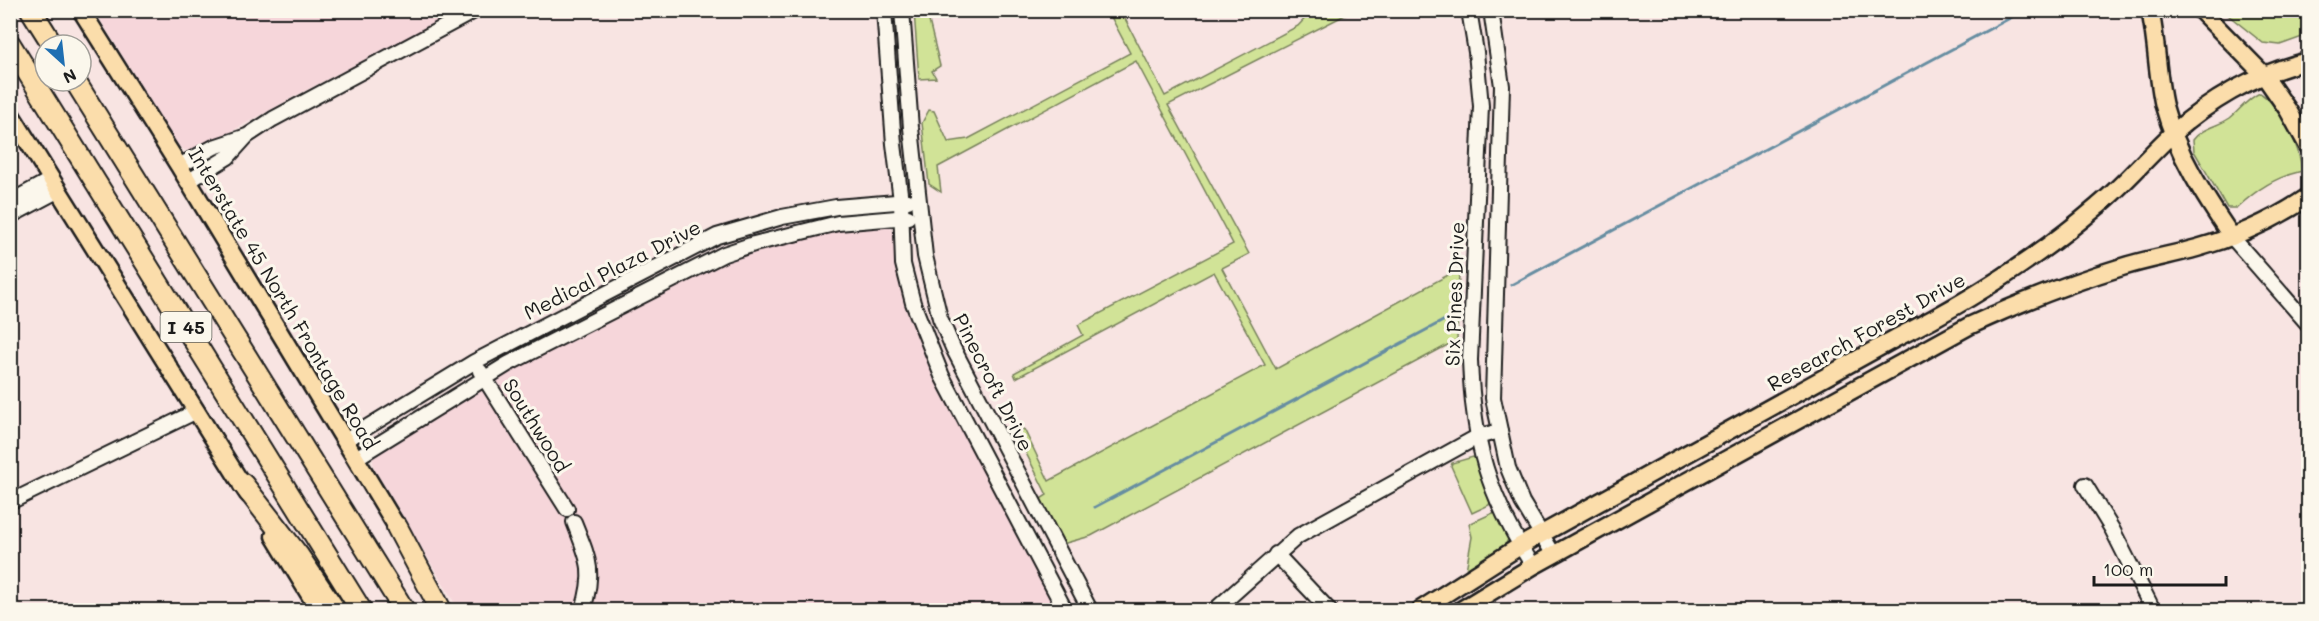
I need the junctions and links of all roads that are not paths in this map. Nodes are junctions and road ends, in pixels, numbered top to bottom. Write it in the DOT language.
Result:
graph roads {
  1 [pos="31,10"];
  2 [pos="81,10"];
  3 [pos="476,10"];
  4 [pos="884,10"];
  5 [pos="902,10"];
  6 [pos="1469,10"];
  7 [pos="1491,10"];
  8 [pos="2150,10"];
  9 [pos="2200,10"];
  10 [pos="45,33"];
  11 [pos="10,44"];
  12 [pos="2308,61"];
  13 [pos="2263,74"];
  14 [pos="82,93"];
  15 [pos="1501,105"];
  16 [pos="1481,106"];
  17 [pos="10,113"];
  18 [pos="2173,134"];
  19 [pos="247,136"];
  20 [pos="2308,146"];
  21 [pos="179,166"];
  22 [pos="189,181"];
  23 [pos="56,185"];
  24 [pos="2308,196"];
  25 [pos="920,200"];
  26 [pos="901,201"];
  27 [pos="10,202"];
  28 [pos="10,216"];
  29 [pos="922,216"];
  30 [pos="902,218"];
  31 [pos="2232,237"];
  32 [pos="1475,248"];
  33 [pos="1496,250"];
  34 [pos="2308,302"];
  35 [pos="2298,313"];
  36 [pos="1935,319"];
  37 [pos="2308,324"];
  38 [pos="1932,346"];
  39 [pos="474,362"];
  40 [pos="484,378"];
  41 [pos="197,411"];
  42 [pos="1738,426"];
  43 [pos="1500,430"];
  44 [pos="1477,437"];
  45 [pos="346,440"];
  46 [pos="356,458"];
  47 [pos="1729,458"];
  48 [pos="243,484"];
  49 [pos="2085,485"];
  50 [pos="10,502"];
  51 [pos="397,527"];
  52 [pos="1542,535"];
  53 [pos="1520,546"];
  54 [pos="1276,554"];
  55 [pos="1554,555"];
  56 [pos="1533,566"];
  57 [pos="320,610"];
  58 [pos="335,610"];
  59 [pos="361,610"];
  60 [pos="404,610"];
  61 [pos="441,610"];
  62 [pos="447,610"];
  63 [pos="583,610"];
  64 [pos="1065,610"];
  65 [pos="1090,610"];
  66 [pos="1215,610"];
  67 [pos="1329,610"];
  68 [pos="1420,610"];
  69 [pos="1461,610"];
  70 [pos="2152,610"];
  1 -- 10 [label="highway"];
  2 -- 21 [label="main road, Interstate 45 North Frontage Road"];
  3 -- 19 [label="street"];
  4 -- 26 [label="street, Pinecroft Drive"];
  5 -- 25 [label="street, Pinecroft Drive"];
  6 -- 16 [label="street, Six Pines Drive"];
  7 -- 15 [label="street, Six Pines Drive"];
  8 -- 18 [label="main road"];
  9 -- 13 [label="main road"];
  11 -- 59 [label="highway, I 45"];
  12 -- 13 [label="main road, Research Forest Drive"];
  13 -- 18 [label="main road, Research Forest Drive"];
  13 -- 20 [label="main road"];
  14 -- 60 [label="highway, I 45"];
  15 -- 16 [label="street"];
  15 -- 33 [label="street, Six Pines Drive"];
  16 -- 32 [label="street, Six Pines Drive"];
  17 -- 23 [label="main road"];
  18 -- 31 [label="main road"];
  18 -- 36 [label="main road, Research Forest Drive"];
  19 -- 21 [label="street"];
  19 -- 22 [label="street"];
  21 -- 22 [label="main road, Interstate 45 North Frontage Road"];
  22 -- 45 [label="main road, Interstate 45 North Frontage Road"];
  23 -- 27 [label="street"];
  23 -- 28 [label="street"];
  23 -- 41 [label="main road"];
  24 -- 31 [label="main road"];
  25 -- 26 [label="street, Medical Plaza Drive"];
  25 -- 29 [label="street, Pinecroft Drive"];
  26 -- 30 [label="street, Pinecroft Drive"];
  26 -- 39 [label="street, Medical Plaza Drive"];
  29 -- 30 [label="street, Medical Plaza Drive"];
  29 -- 65 [label="street, Pinecroft Drive"];
  30 -- 40 [label="street, Medical Plaza Drive"];
  30 -- 64 [label="street, Pinecroft Drive"];
  31 -- 35 [label="street"];
  31 -- 38 [label="main road"];
  32 -- 33 [label="street"];
  32 -- 44 [label="street, Six Pines Drive"];
  33 -- 43 [label="street, Six Pines Drive"];
  34 -- 35 [label="street"];
  35 -- 37 [label="street"];
  36 -- 38 [label="main road"];
  36 -- 42 [label="main road, Research Forest Drive"];
  38 -- 47 [label="main road"];
  39 -- 40 [label="street, Southwood"];
  39 -- 45 [label="street, Medical Plaza Drive"];
  40 -- 46 [label="street, Medical Plaza Drive"];
  40 -- 63 [label="street, Southwood"];
  41 -- 48 [label="main road"];
  41 -- 50 [label="street"];
  42 -- 47 [label="main road"];
  42 -- 52 [label="main road, Research Forest Drive"];
  43 -- 44 [label="street"];
  43 -- 52 [label="street, Six Pines Drive"];
  44 -- 53 [label="street, Six Pines Drive"];
  44 -- 54 [label="street"];
  45 -- 46 [label="main road, Interstate 45 North Frontage Road"];
  46 -- 51 [label="main road, Interstate 45 North Frontage Road"];
  47 -- 55 [label="main road"];
  48 -- 57 [label="main road"];
  48 -- 58 [label="highway"];
  49 -- 70 [label="street"];
  51 -- 61 [label="highway"];
  51 -- 62 [label="main road, Interstate 45 North Frontage Road"];
  52 -- 53 [label="main road, Research Forest Drive"];
  52 -- 55 [label="street, Six Pines Drive"];
  53 -- 56 [label="street, Six Pines Drive"];
  53 -- 68 [label="main road, Research Forest Drive"];
  54 -- 66 [label="street"];
  54 -- 67 [label="street"];
  55 -- 56 [label="main road"];
  56 -- 69 [label="main road"];
}
